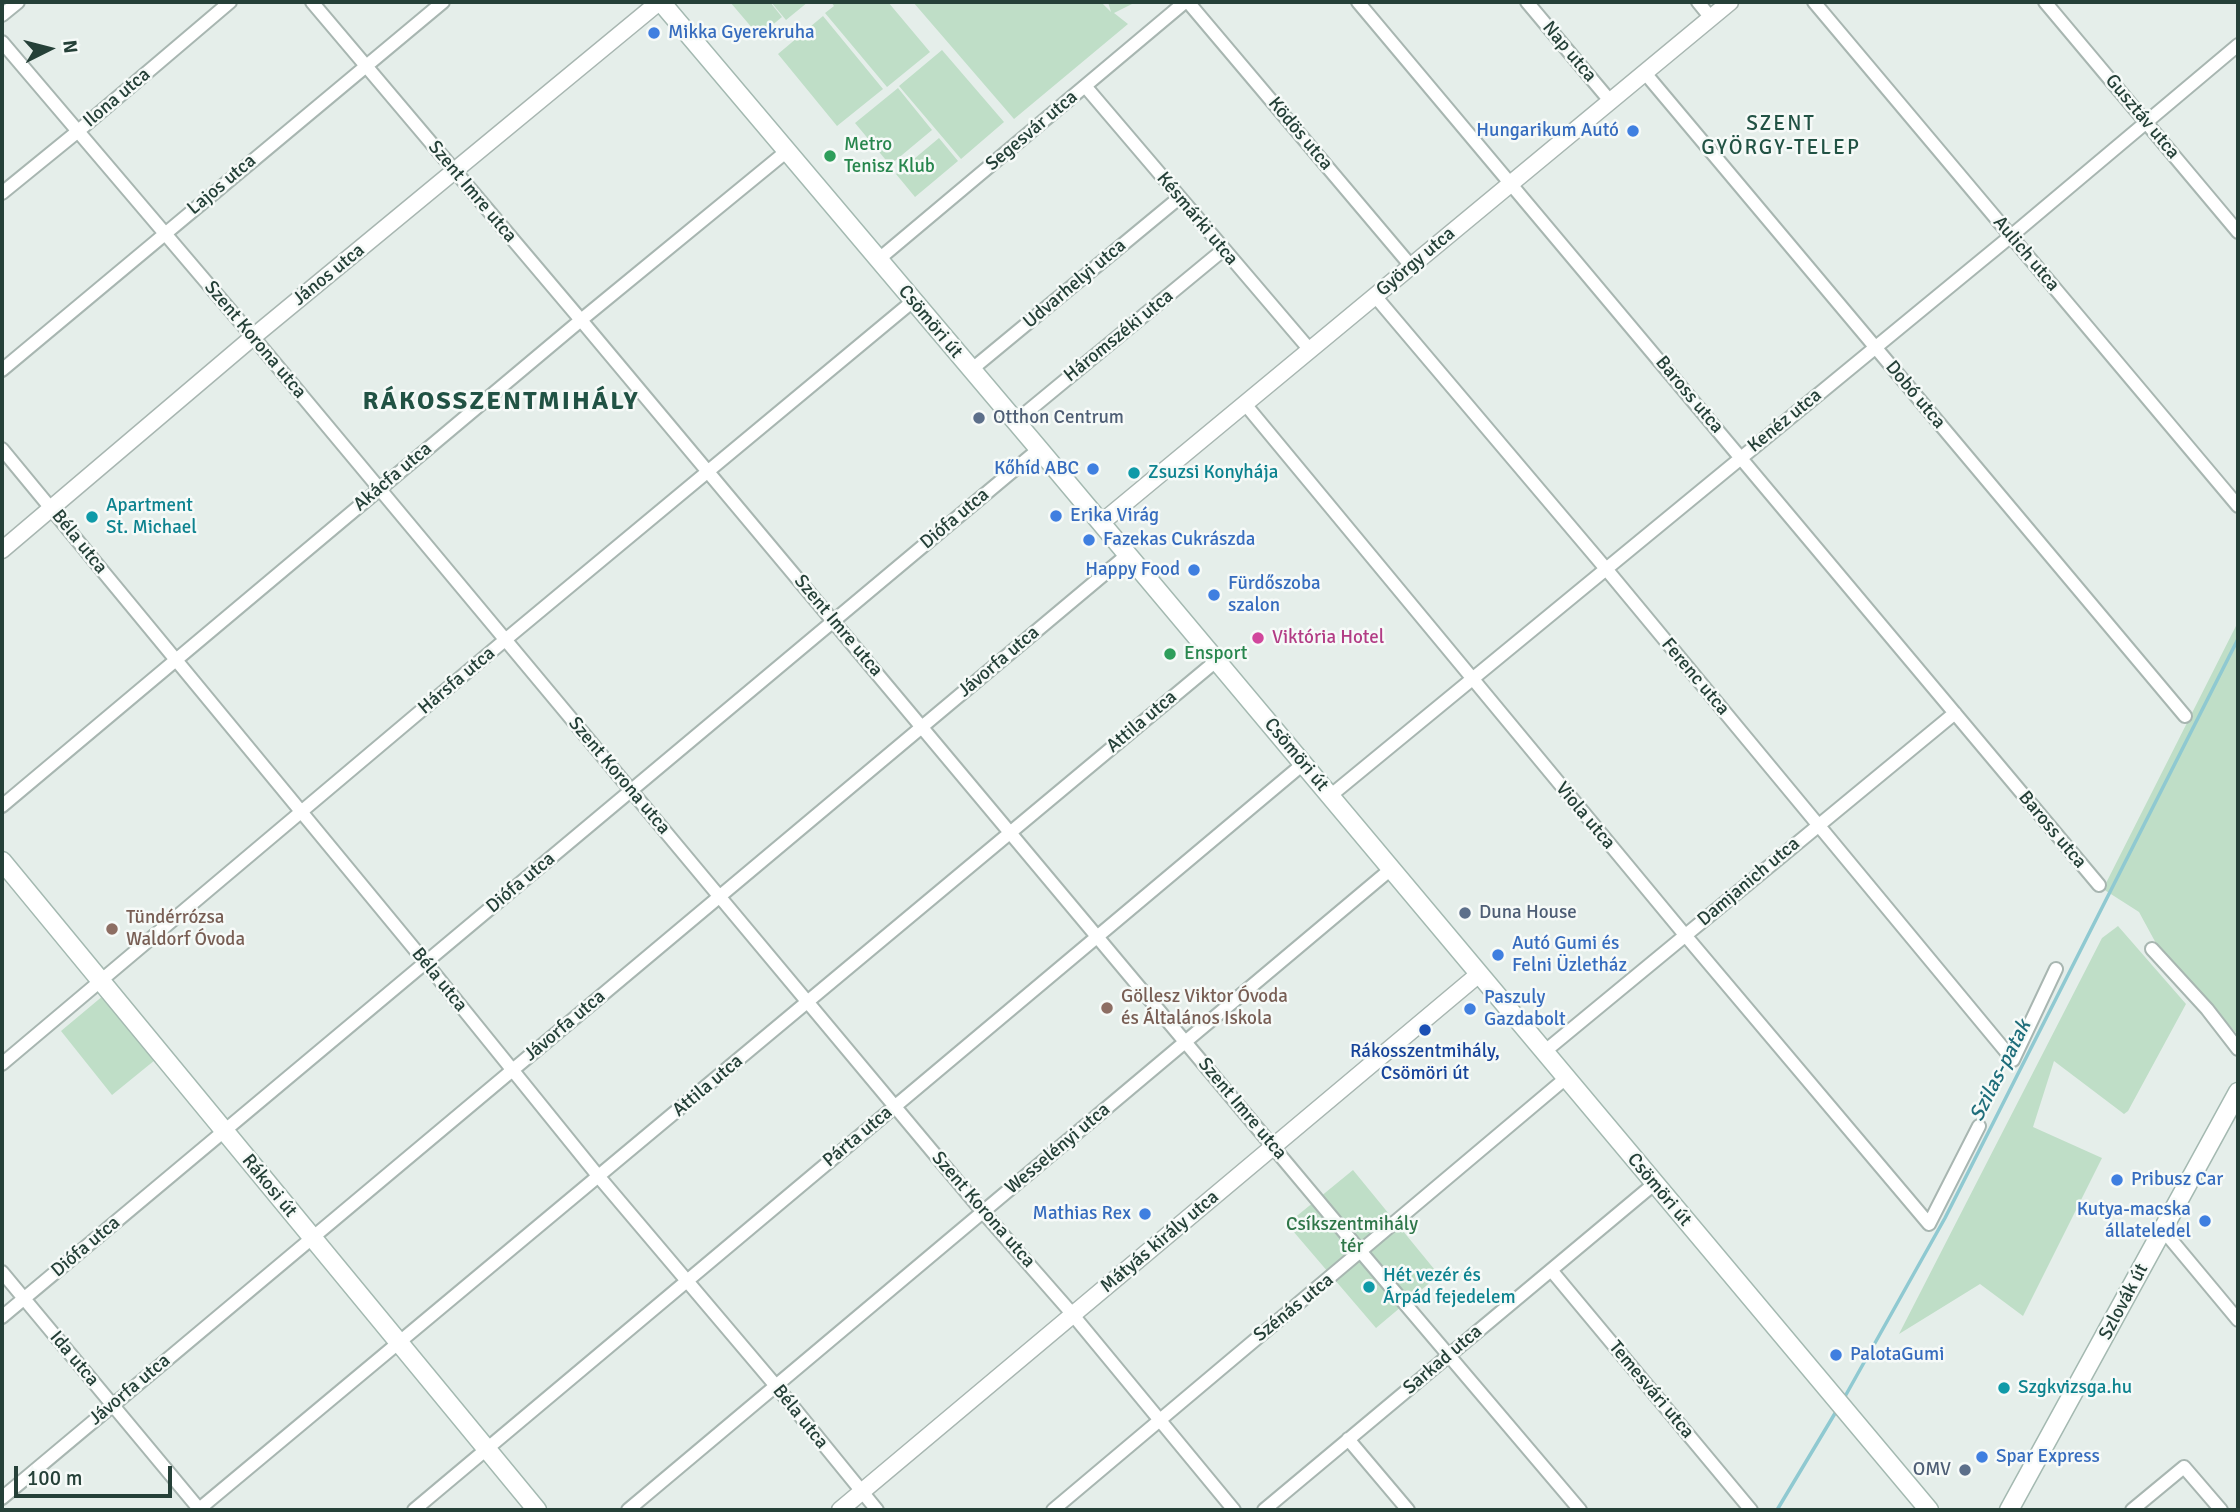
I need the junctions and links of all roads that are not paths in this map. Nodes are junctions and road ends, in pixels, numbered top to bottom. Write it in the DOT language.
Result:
graph roads {
  1 [pos="18,2"];
  2 [pos="230,2"];
  3 [pos="312,2"];
  4 [pos="443,2"];
  5 [pos="660,2"];
  6 [pos="1187,2"];
  7 [pos="1358,2"];
  8 [pos="1527,2"];
  9 [pos="1698,2"];
  10 [pos="1730,2"];
  11 [pos="1814,2"];
  12 [pos="2045,2"];
  13 [pos="2,15"];
  14 [pos="1711,18"];
  15 [pos="2,42"];
  16 [pos="2238,45"];
  17 [pos="366,66"];
  18 [pos="1645,73"];
  19 [pos="1085,86"];
  20 [pos="1611,102"];
  21 [pos="2146,121"];
  22 [pos="77,132"];
  23 [pos="787,151"];
  24 [pos="455,172"];
  25 [pos="1511,183"];
  26 [pos="2,193"];
  27 [pos="1179,198"];
  28 [pos="2238,232"];
  29 [pos="164,233"];
  30 [pos="2011,236"];
  31 [pos="1223,250"];
  32 [pos="879,259"];
  33 [pos="1411,266"];
  34 [pos="1375,296"];
  35 [pos="913,301"];
  36 [pos="582,320"];
  37 [pos="253,337"];
  38 [pos="1875,347"];
  39 [pos="1310,350"];
  40 [pos="2,370"];
  41 [pos="971,370"];
  42 [pos="1245,404"];
  43 [pos="1016,421"];
  44 [pos="2,449"];
  45 [pos="1040,449"];
  46 [pos="1741,457"];
  47 [pos="708,471"];
  48 [pos="379,489"];
  49 [pos="2238,506"];
  50 [pos="52,508"];
  51 [pos="1101,523"];
  52 [pos="2,550"];
  53 [pos="1127,555"];
  54 [pos="1607,570"];
  55 [pos="834,621"];
  56 [pos="505,640"];
  57 [pos="176,660"];
  58 [pos="1216,661"];
  59 [pos="1472,680"];
  60 [pos="1955,713"];
  61 [pos="2185,716"];
  62 [pos="922,726"];
  63 [pos="1303,764"];
  64 [pos="631,790"];
  65 [pos="1330,796"];
  66 [pos="2,806"];
  67 [pos="301,813"];
  68 [pos="1818,826"];
  69 [pos="1009,832"];
  70 [pos="2,862"];
  71 [pos="1391,869"];
  72 [pos="2099,885"];
  73 [pos="719,896"];
  74 [pos="1685,935"];
  75 [pos="1096,937"];
  76 [pos="2152,949"];
  77 [pos="426,963"];
  78 [pos="2056,969"];
  79 [pos="1479,974"];
  80 [pos="99,981"];
  81 [pos="808,1003"];
  82 [pos="1186,1042"];
  83 [pos="2238,1049"];
  84 [pos="1544,1052"];
  85 [pos="2,1064"];
  86 [pos="512,1071"];
  87 [pos="1566,1078"];
  88 [pos="2238,1092"];
  89 [pos="895,1106"];
  90 [pos="1979,1126"];
  91 [pos="225,1132"];
  92 [pos="1274,1146"];
  93 [pos="598,1177"];
  94 [pos="1654,1184"];
  95 [pos="983,1212"];
  96 [pos="2163,1230"];
  97 [pos="313,1239"];
  98 [pos="1361,1252"];
  99 [pos="1551,1270"];
  100 [pos="2,1272"];
  101 [pos="686,1281"];
  102 [pos="24,1299"];
  103 [pos="1073,1315"];
  104 [pos="2,1317"];
  105 [pos="2238,1320"];
  106 [pos="399,1343"];
  107 [pos="1449,1355"];
  108 [pos="776,1386"];
  109 [pos="112,1405"];
  110 [pos="1160,1420"];
  111 [pos="1348,1439"];
  112 [pos="486,1449"];
  113 [pos="862,1492"];
  114 [pos="2,1498"];
  115 [pos="199,1510"];
  116 [pos="414,1510"];
  117 [pos="537,1510"];
  118 [pos="628,1510"];
  119 [pos="840,1510"];
  120 [pos="877,1510"];
  121 [pos="1053,1510"];
  122 [pos="1234,1510"];
  123 [pos="1264,1510"];
  124 [pos="1408,1510"];
  125 [pos="1580,1510"];
  126 [pos="1751,1510"];
  127 [pos="1929,1510"];
  128 [pos="2009,1510"];
  129 [pos="2132,1510"];
  130 [pos="2221,1510"];
  1 -- 13 [label="street"];
  2 -- 22 [label="street, Ilona utca"];
  3 -- 17 [label="street, Szent Imre utca"];
  4 -- 17 [label="street, Lajos utca"];
  5 -- 23 [label="main road, Csömöri út"];
  5 -- 24 [label="street, János utca"];
  6 -- 19 [label="street, Segesvár utca"];
  6 -- 33 [label="street, Ködös utca"];
  7 -- 25 [label="street, Baross utca"];
  8 -- 20 [label="street, Nap utca"];
  9 -- 14 [label="street"];
  10 -- 14 [label="street, György utca"];
  11 -- 30 [label="street, Aulich utca"];
  12 -- 21 [label="street, Gusztáv utca"];
  14 -- 18 [label="street, György utca"];
  15 -- 22 [label="street, Szent Korona utca"];
  16 -- 21 [label="street, Kenéz utca"];
  17 -- 24 [label="street, Szent Imre utca"];
  17 -- 29 [label="street, Lajos utca"];
  18 -- 20 [label="street, György utca"];
  18 -- 38 [label="street, Dobó utca"];
  19 -- 27 [label="street, Késmárki utca"];
  19 -- 32 [label="street, Segesvár utca"];
  20 -- 25 [label="street, György utca"];
  21 -- 28 [label="street, Gusztáv utca"];
  21 -- 30 [label="street, Kenéz utca"];
  22 -- 26 [label="street, Ilona utca"];
  22 -- 29 [label="street, Szent Korona utca"];
  23 -- 32 [label="main road, Csömöri út"];
  23 -- 36 [label="street, Akácfa utca"];
  24 -- 36 [label="street, Szent Imre utca"];
  24 -- 37 [label="street, János utca"];
  25 -- 33 [label="street, György utca"];
  25 -- 46 [label="street, Baross utca"];
  27 -- 31 [label="street, Késmárki utca"];
  27 -- 41 [label="street, Udvarhelyi utca"];
  29 -- 37 [label="street, Szent Korona utca"];
  29 -- 40 [label="street, Lajos utca"];
  30 -- 38 [label="street, Kenéz utca"];
  30 -- 49 [label="street, Aulich utca"];
  31 -- 39 [label="street, Késmárki utca"];
  31 -- 43 [label="street, Háromszéki utca"];
  32 -- 35 [label="main road, Csömöri út"];
  33 -- 34 [label="street, György utca"];
  34 -- 39 [label="street, György utca"];
  34 -- 54 [label="street, Ferenc utca"];
  35 -- 41 [label="main road, Csömöri út"];
  35 -- 47 [label="street, Hársfa utca"];
  36 -- 47 [label="street, Szent Imre utca"];
  36 -- 48 [label="street, Akácfa utca"];
  37 -- 48 [label="street, Szent Korona utca"];
  37 -- 50 [label="street, János utca"];
  38 -- 46 [label="street, Kenéz utca"];
  38 -- 61 [label="street, Dobó utca"];
  39 -- 42 [label="street, György utca"];
  41 -- 43 [label="main road, Csömöri út"];
  42 -- 51 [label="street, György utca"];
  42 -- 59 [label="street, Viola utca"];
  43 -- 45 [label="main road, Csömöri út"];
  44 -- 50 [label="street, Béla utca"];
  45 -- 51 [label="main road, Csömöri út"];
  45 -- 55 [label="street, Diófa utca"];
  46 -- 54 [label="street, Kenéz utca"];
  46 -- 60 [label="street, Baross utca"];
  47 -- 55 [label="street, Szent Imre utca"];
  47 -- 56 [label="street, Hársfa utca"];
  48 -- 56 [label="street, Szent Korona utca"];
  48 -- 57 [label="street, Akácfa utca"];
  50 -- 52 [label="street, János utca"];
  50 -- 57 [label="street, Béla utca"];
  51 -- 53 [label="main road, Csömöri út"];
  53 -- 58 [label="main road, Csömöri út"];
  53 -- 62 [label="street, Jávorfa utca"];
  54 -- 59 [label="street, Kenéz utca"];
  54 -- 68 [label="street, Ferenc utca"];
  55 -- 62 [label="street, Szent Imre utca"];
  55 -- 64 [label="street, Diófa utca"];
  56 -- 64 [label="street, Szent Korona utca"];
  56 -- 67 [label="street, Hársfa utca"];
  57 -- 66 [label="street, Akácfa utca"];
  57 -- 67 [label="street, Béla utca"];
  58 -- 63 [label="main road, Csömöri út"];
  58 -- 69 [label="street, Attila utca"];
  59 -- 65 [label="street, Kenéz utca"];
  59 -- 74 [label="street, Viola utca"];
  60 -- 68 [label="street, Damjanich utca"];
  60 -- 72 [label="street, Baross utca"];
  62 -- 69 [label="street, Szent Imre utca"];
  62 -- 73 [label="street, Jávorfa utca"];
  63 -- 65 [label="main road, Csömöri út"];
  63 -- 75 [label="street, Párta utca"];
  64 -- 73 [label="street, Szent Korona utca"];
  64 -- 77 [label="street, Diófa utca"];
  65 -- 71 [label="main road, Csömöri út"];
  67 -- 77 [label="street, Béla utca"];
  67 -- 80 [label="street, Hársfa utca"];
  68 -- 74 [label="street, Damjanich utca"];
  68 -- 78 [label="street, Ferenc utca"];
  69 -- 75 [label="street, Szent Imre utca"];
  69 -- 81 [label="street, Attila utca"];
  70 -- 80 [label="main road, Rákosi út"];
  71 -- 79 [label="main road, Csömöri út"];
  71 -- 82 [label="street, Wesselényi utca"];
  73 -- 81 [label="street, Szent Korona utca"];
  73 -- 86 [label="street, Jávorfa utca"];
  74 -- 84 [label="street, Damjanich utca"];
  74 -- 90 [label="street, Viola utca"];
  75 -- 82 [label="street, Szent Imre utca"];
  75 -- 89 [label="street, Párta utca"];
  76 -- 83 [label="street"];
  77 -- 86 [label="street, Béla utca"];
  77 -- 91 [label="street, Diófa utca"];
  79 -- 84 [label="main road, Csömöri út"];
  79 -- 92 [label="street, Mátyás király utca"];
  80 -- 85 [label="street, Hársfa utca"];
  80 -- 91 [label="main road, Rákosi út"];
  81 -- 89 [label="street, Szent Korona utca"];
  81 -- 93 [label="street, Attila utca"];
  82 -- 92 [label="street, Szent Imre utca"];
  82 -- 95 [label="street, Wesselényi utca"];
  84 -- 87 [label="main road, Csömöri út"];
  86 -- 93 [label="street, Béla utca"];
  86 -- 97 [label="street, Jávorfa utca"];
  87 -- 94 [label="main road, Csömöri út"];
  87 -- 98 [label="street, Szénás utca"];
  88 -- 96 [label="main road, Szlovák út"];
  89 -- 95 [label="street, Szent Korona utca"];
  89 -- 101 [label="street, Párta utca"];
  91 -- 97 [label="main road, Rákosi út"];
  91 -- 102 [label="street, Diófa utca"];
  92 -- 98 [label="street, Szent Imre utca"];
  92 -- 103 [label="street, Mátyás király utca"];
  93 -- 101 [label="street, Béla utca"];
  93 -- 106 [label="street, Attila utca"];
  94 -- 99 [label="street, Sarkad utca"];
  94 -- 127 [label="main road, Csömöri út"];
  95 -- 103 [label="street, Szent Korona utca"];
  95 -- 108 [label="street, Wesselényi utca"];
  96 -- 105 [label="street"];
  96 -- 128 [label="main road, Szlovák út"];
  97 -- 106 [label="main road, Rákosi út"];
  97 -- 109 [label="street, Jávorfa utca"];
  98 -- 107 [label="street"];
  98 -- 110 [label="street, Szénás utca"];
  99 -- 107 [label="street, Sarkad utca"];
  99 -- 126 [label="street, Temesvári utca"];
  100 -- 102 [label="street, Ida utca"];
  101 -- 108 [label="street, Béla utca"];
  101 -- 112 [label="street, Párta utca"];
  102 -- 104 [label="street, Diófa utca"];
  102 -- 109 [label="street, Ida utca"];
  103 -- 110 [label="street, Szent Korona utca"];
  103 -- 113 [label="street, Mátyás király utca"];
  106 -- 112 [label="main road, Rákosi út"];
  106 -- 115 [label="street, Attila utca"];
  107 -- 111 [label="street, Sarkad utca"];
  107 -- 125 [label="street"];
  108 -- 113 [label="street, Béla utca"];
  108 -- 118 [label="street, Wesselényi utca"];
  109 -- 114 [label="street, Jávorfa utca"];
  109 -- 115 [label="street, Ida utca"];
  110 -- 121 [label="street, Szénás utca"];
  110 -- 122 [label="street, Szent Korona utca"];
  111 -- 123 [label="street, Sarkad utca"];
  111 -- 124 [label="street"];
  112 -- 116 [label="street, Párta utca"];
  112 -- 117 [label="main road, Rákosi út"];
  113 -- 119 [label="street, Mátyás király utca"];
  113 -- 120 [label="street, Béla utca"];
  129 -- 130 [label="street"];
}
